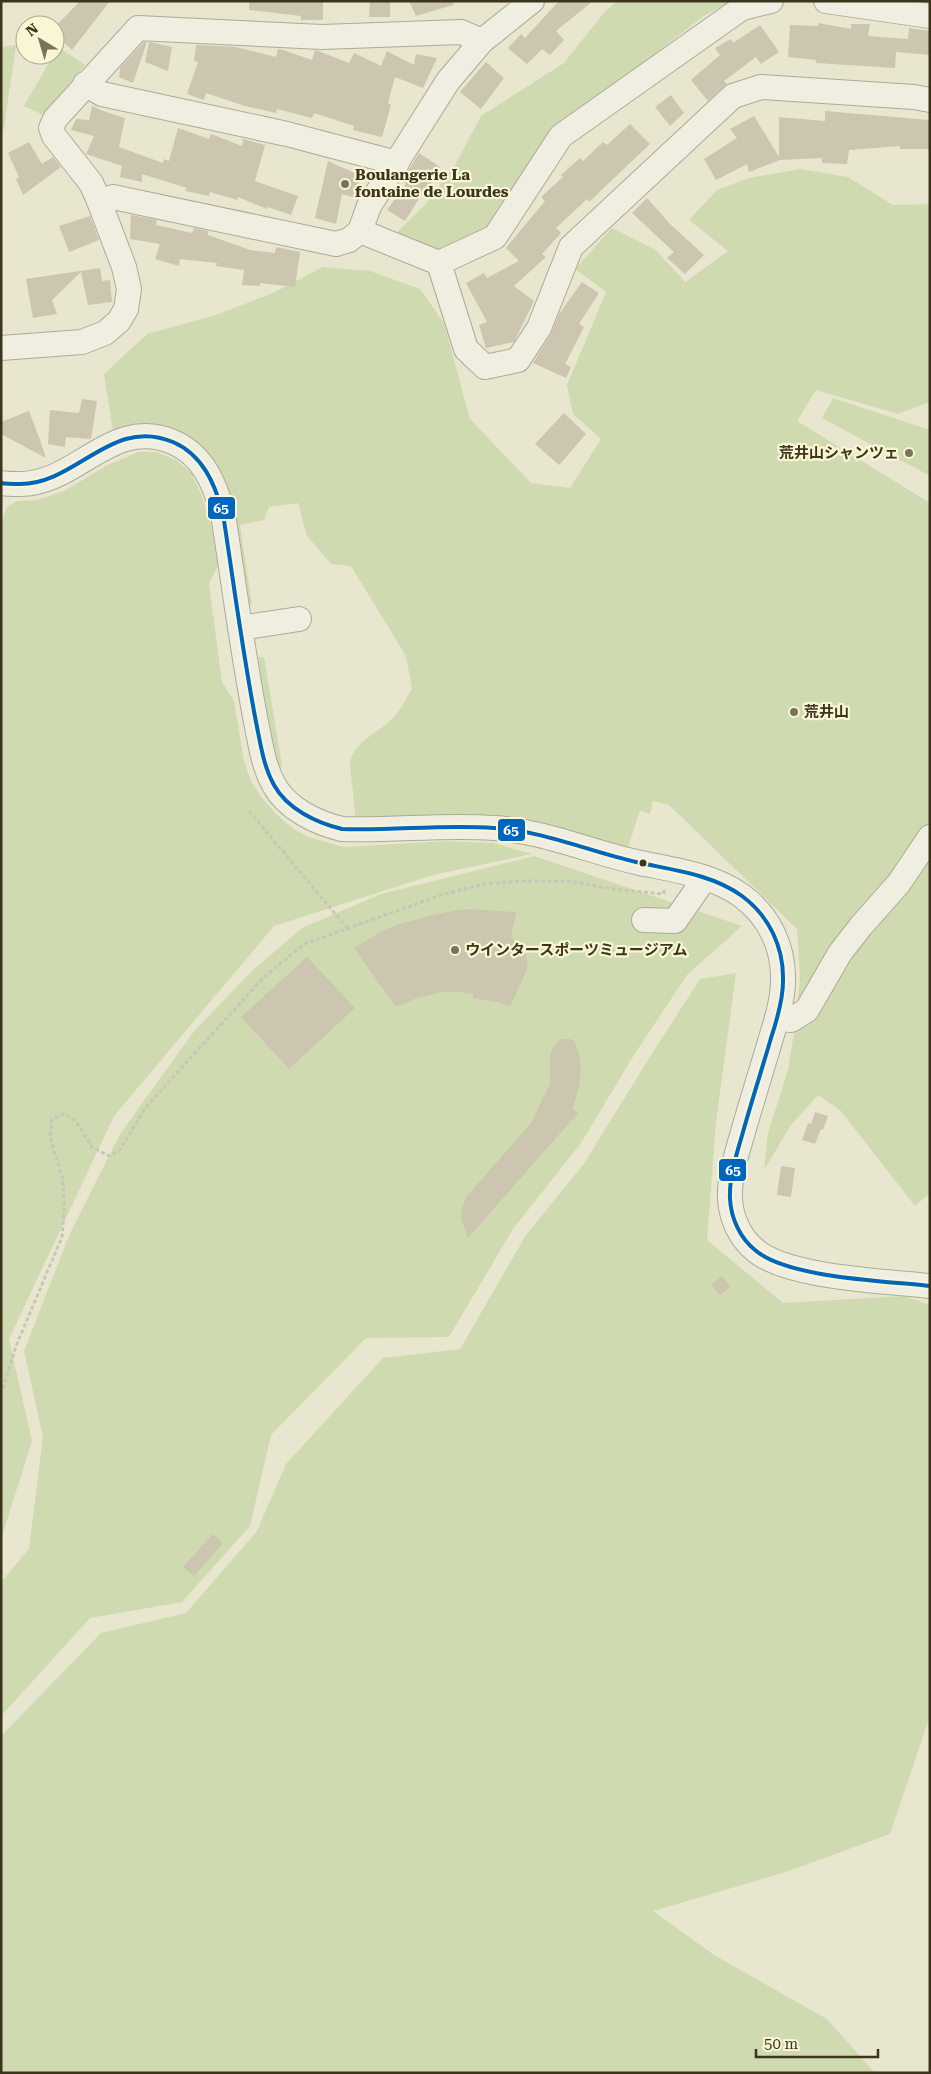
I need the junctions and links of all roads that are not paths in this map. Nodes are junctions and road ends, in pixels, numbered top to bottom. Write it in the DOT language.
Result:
graph roads {
  1 [pos="771,1"];
  2 [pos="826,1"];
  3 [pos="530,2"];
  4 [pos="930,16"];
  5 [pos="482,41"];
  6 [pos="86,84"];
  7 [pos="930,100"];
  8 [pos="397,162"];
  9 [pos="99,201"];
  10 [pos="360,231"];
  11 [pos="439,263"];
  12 [pos="1,348"];
  13 [pos="2,486"];
  14 [pos="299,619"];
  15 [pos="240,628"];
  16 [pos="930,837"];
  17 [pos="705,878"];
  18 [pos="644,920"];
  19 [pos="777,1018"];
  20 [pos="930,1286"];
  1 -- 11 [label="street"];
  2 -- 4 [label="street"];
  3 -- 5 [label="street"];
  5 -- 6 [label="street"];
  5 -- 8 [label="street"];
  6 -- 8 [label="street"];
  6 -- 9 [label="street"];
  7 -- 11 [label="street"];
  8 -- 10 [label="street"];
  9 -- 10 [label="street"];
  9 -- 12 [label="street"];
  10 -- 11 [label="street"];
  13 -- 15 [label="street"];
  14 -- 15 [label="street"];
  15 -- 17 [label="street"];
  16 -- 19 [label="street"];
  17 -- 18 [label="street"];
  17 -- 19 [label="street"];
  19 -- 20 [label="street"];
}
